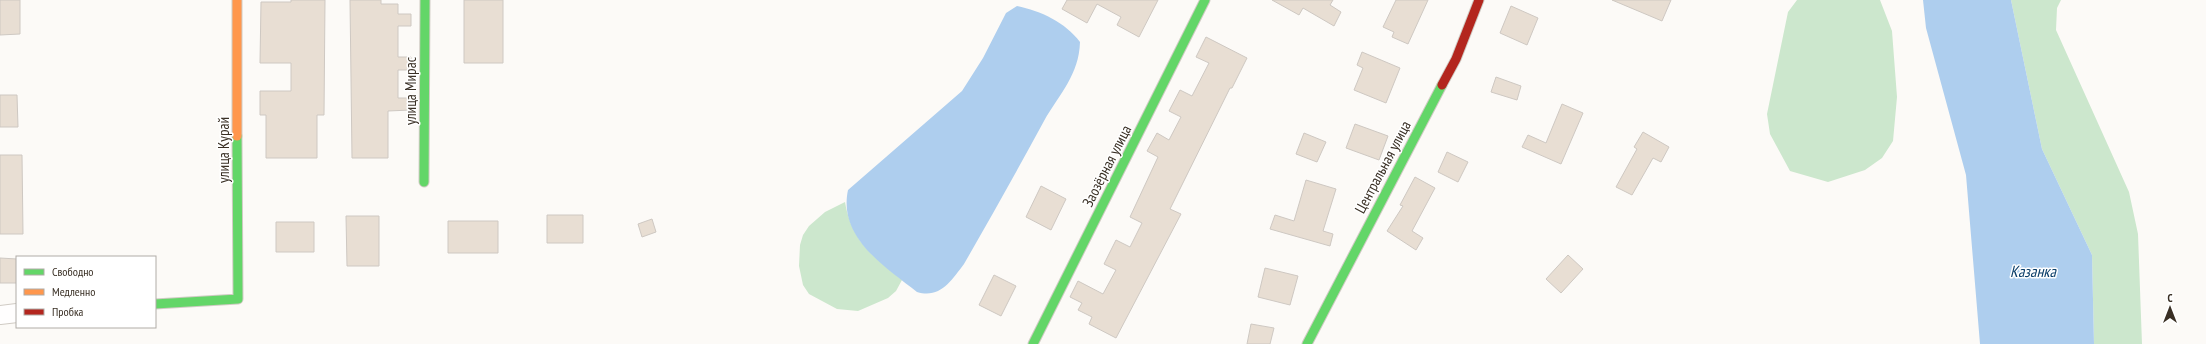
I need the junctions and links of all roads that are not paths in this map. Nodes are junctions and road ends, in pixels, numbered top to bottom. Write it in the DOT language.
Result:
graph roads {
  1 [pos="237,0"];
  2 [pos="425,0"];
  3 [pos="1205,0"];
  4 [pos="1479,0"];
  5 [pos="424,182"];
  6 [pos="156,304"];
  7 [pos="16,313"];
  8 [pos="0,315"];
  9 [pos="1033,344"];
  10 [pos="1307,344"];
  1 -- 6 [label="street, улица Курай"];
  2 -- 5 [label="street, улица Мирас"];
  3 -- 9 [label="street, Заозёрная улица"];
  4 -- 10 [label="street, Центральная улица"];
  7 -- 8 [label="street"];
}
